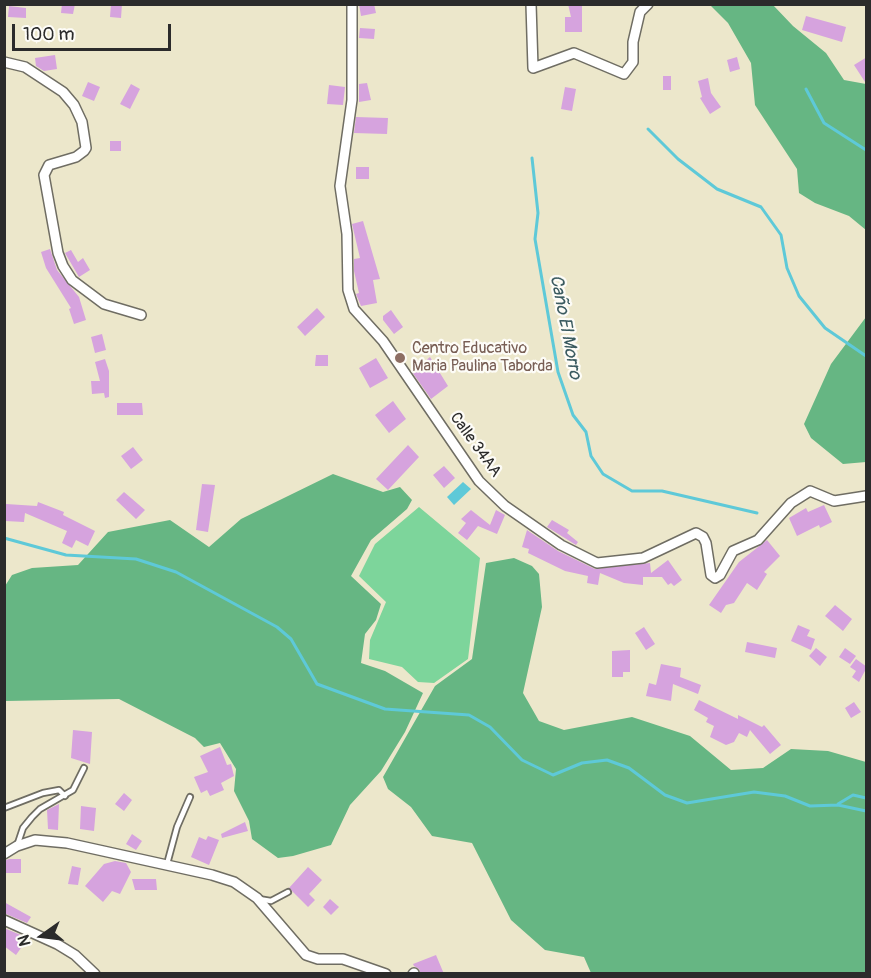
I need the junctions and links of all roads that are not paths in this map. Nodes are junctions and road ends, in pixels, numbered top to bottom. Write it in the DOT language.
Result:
graph roads {
  1 [pos="352,4"];
  2 [pos="531,4"];
  3 [pos="648,4"];
  4 [pos="4,62"];
  5 [pos="141,315"];
  6 [pos="867,496"];
  7 [pos="84,768"];
  8 [pos="65,796"];
  9 [pos="190,796"];
  10 [pos="4,808"];
  11 [pos="17,846"];
  12 [pos="4,854"];
  13 [pos="167,864"];
  14 [pos="288,892"];
  15 [pos="257,898"];
  16 [pos="4,920"];
  17 [pos="96,974"];
  18 [pos="386,974"];
  1 -- 6 [label="street, Calle 34AA"];
  2 -- 3 [label="street"];
  4 -- 5 [label="street"];
  7 -- 8 [label="lane"];
  8 -- 10 [label="lane"];
  8 -- 11 [label="lane"];
  9 -- 13 [label="lane"];
  11 -- 12 [label="street"];
  11 -- 13 [label="street"];
  13 -- 15 [label="street"];
  14 -- 15 [label="lane"];
  15 -- 18 [label="street"];
  16 -- 17 [label="street"];
}
